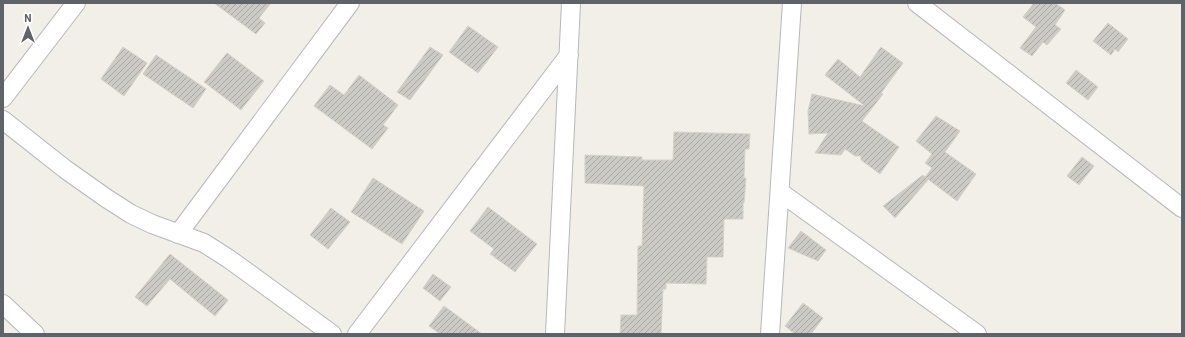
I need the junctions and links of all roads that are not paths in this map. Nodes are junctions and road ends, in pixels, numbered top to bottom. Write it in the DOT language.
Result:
graph roads {
  1 [pos="76,3"];
  2 [pos="350,3"];
  3 [pos="571,3"];
  4 [pos="792,3"];
  5 [pos="918,3"];
  6 [pos="569,55"];
  7 [pos="3,98"];
  8 [pos="3,120"];
  9 [pos="780,192"];
  10 [pos="1182,208"];
  11 [pos="178,234"];
  12 [pos="3,304"];
  13 [pos="35,334"];
  14 [pos="332,334"];
  15 [pos="357,334"];
  16 [pos="555,334"];
  17 [pos="770,334"];
  18 [pos="977,334"];
  1 -- 7 [label="street"];
  2 -- 11 [label="street"];
  3 -- 6 [label="street"];
  4 -- 9 [label="street"];
  5 -- 10 [label="street"];
  6 -- 15 [label="street"];
  6 -- 16 [label="street"];
  8 -- 11 [label="street"];
  9 -- 17 [label="street"];
  9 -- 18 [label="street"];
  11 -- 14 [label="street"];
  12 -- 13 [label="street"];
}
